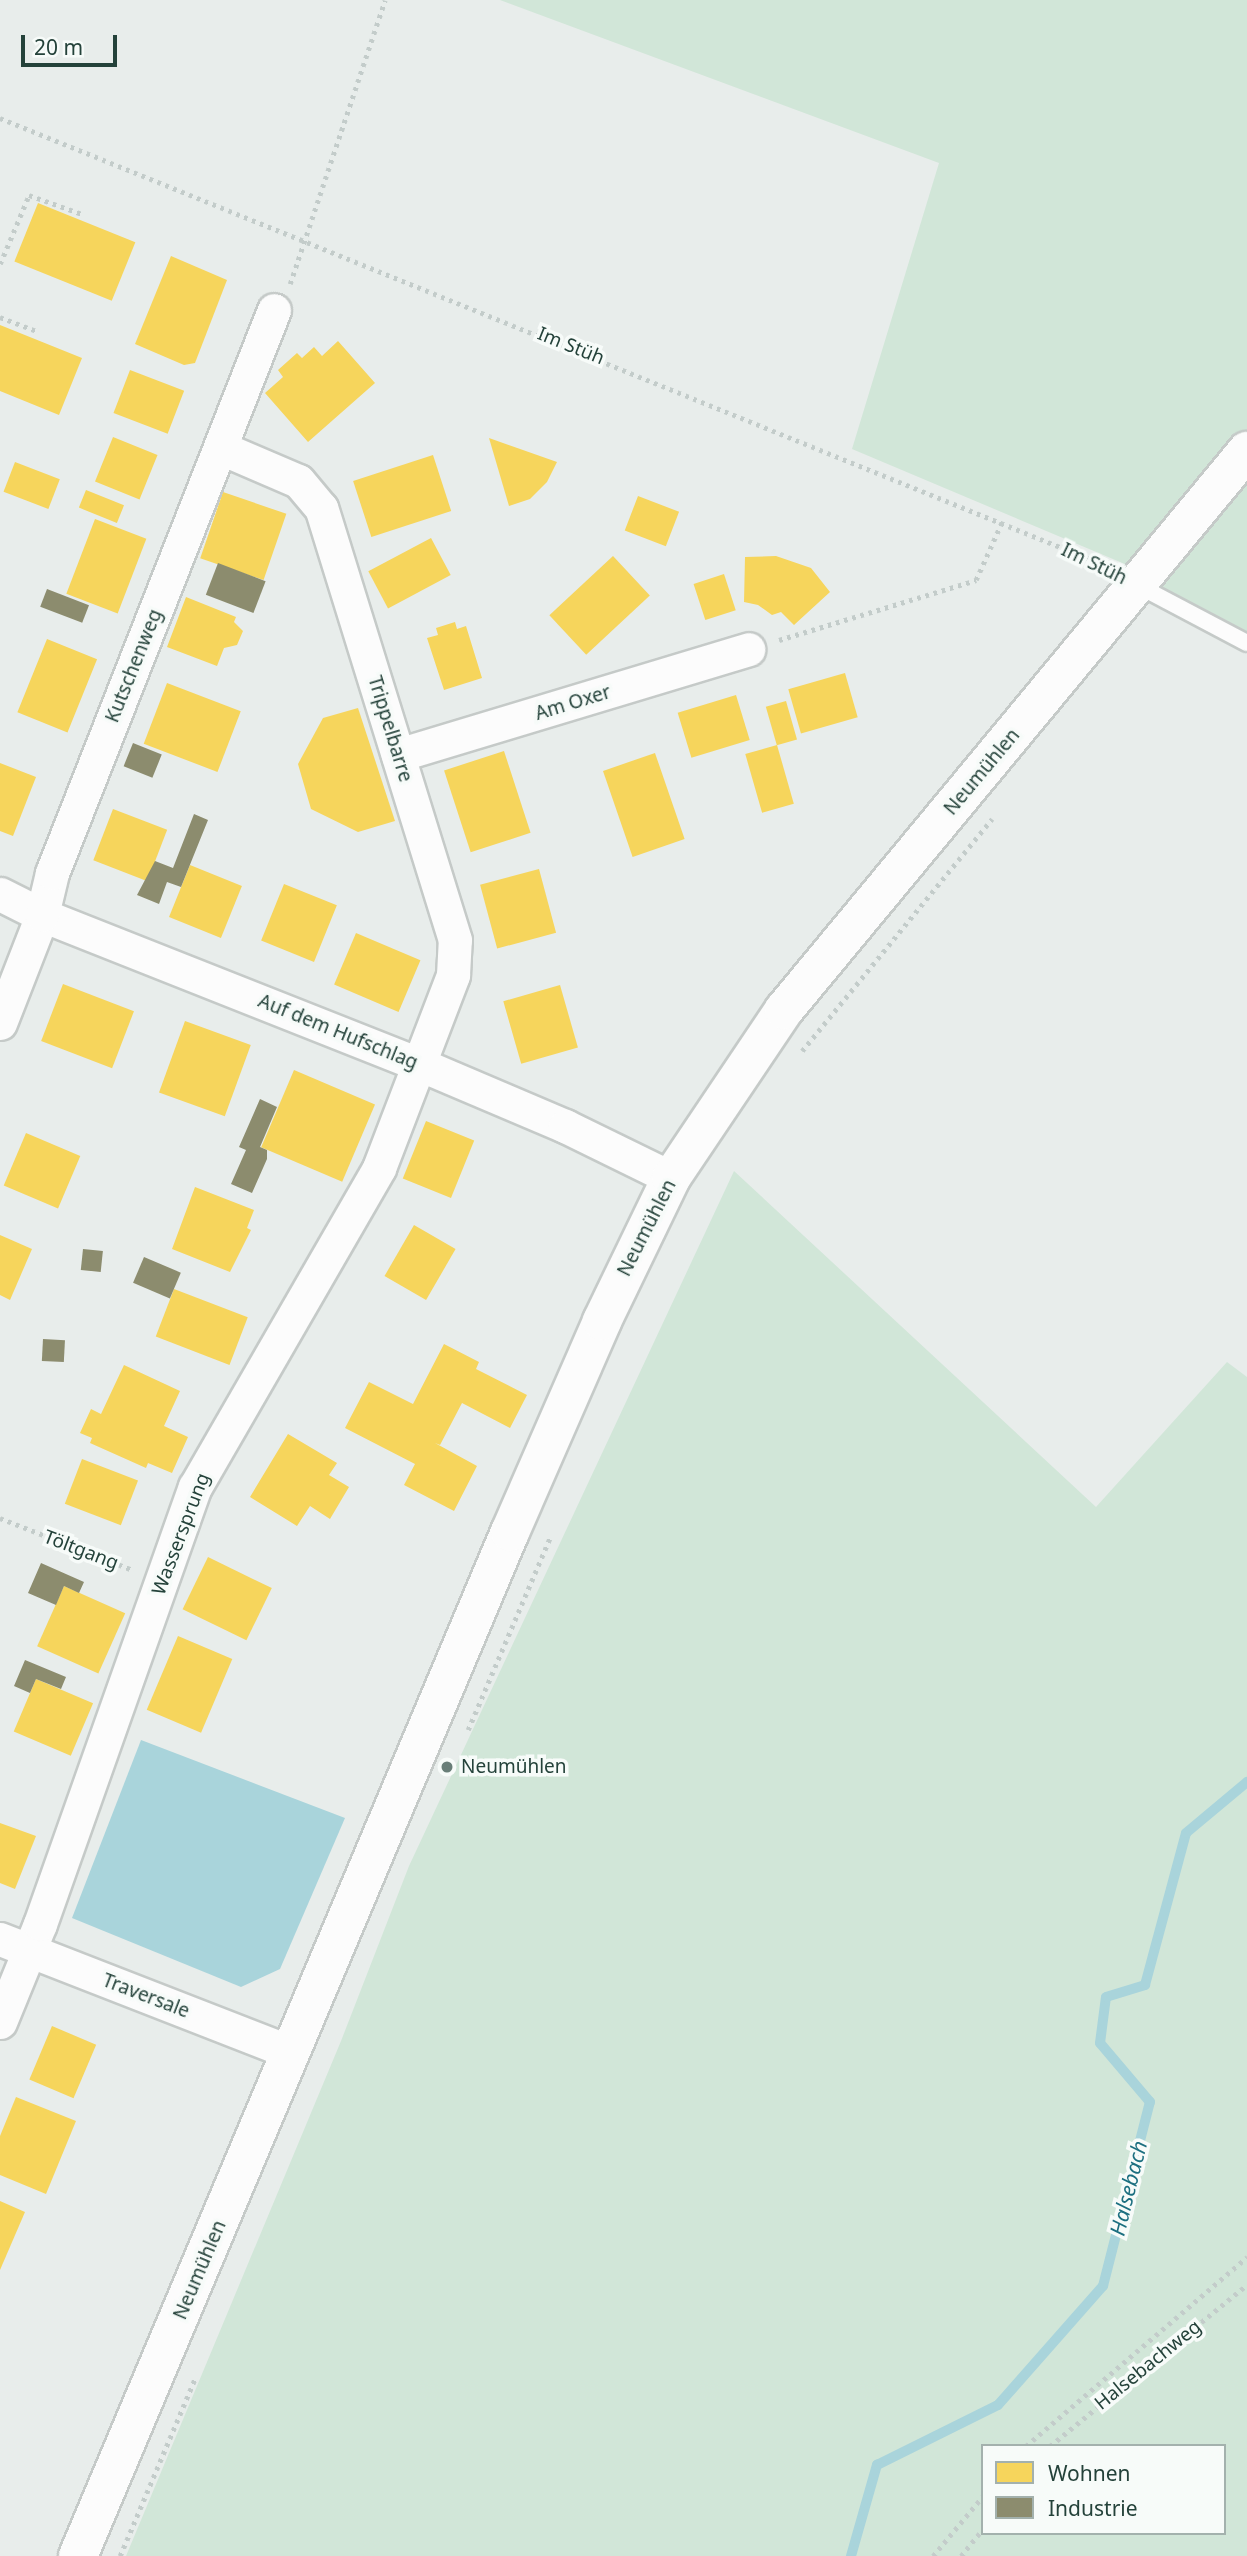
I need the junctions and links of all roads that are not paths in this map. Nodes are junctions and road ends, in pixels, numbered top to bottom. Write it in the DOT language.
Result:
graph roads {
  1 [pos="274,310"];
  2 [pos="221,448"];
  3 [pos="1247,451"];
  4 [pos="1137,585"];
  5 [pos="1247,643"];
  6 [pos="748,649"];
  7 [pos="398,755"];
  8 [pos="0,894"];
  9 [pos="43,915"];
  10 [pos="0,1023"];
  11 [pos="419,1064"];
  12 [pos="671,1178"];
  13 [pos="14,1945"];
  14 [pos="0,2022"];
  15 [pos="292,2053"];
  16 [pos="78,2556"];
  1 -- 2 [label="street, Kutschenweg"];
  2 -- 7 [label="street, Trippelbarre"];
  2 -- 9 [label="street, Kutschenweg"];
  3 -- 4 [label="street, Neumühlen"];
  4 -- 5 [label="lane"];
  4 -- 12 [label="street, Neumühlen"];
  6 -- 7 [label="street, Am Oxer"];
  7 -- 11 [label="street, Trippelbarre"];
  8 -- 9 [label="street, Auf dem Hufschlag"];
  9 -- 10 [label="street, Kutschenweg"];
  9 -- 11 [label="street, Auf dem Hufschlag"];
  11 -- 12 [label="street, Auf dem Hufschlag"];
  11 -- 13 [label="street, Wassersprung"];
  12 -- 15 [label="street, Neumühlen"];
  13 -- 14 [label="street, Wassersprung"];
  13 -- 15 [label="street, Traversale"];
  15 -- 16 [label="street, Neumühlen"];
}
